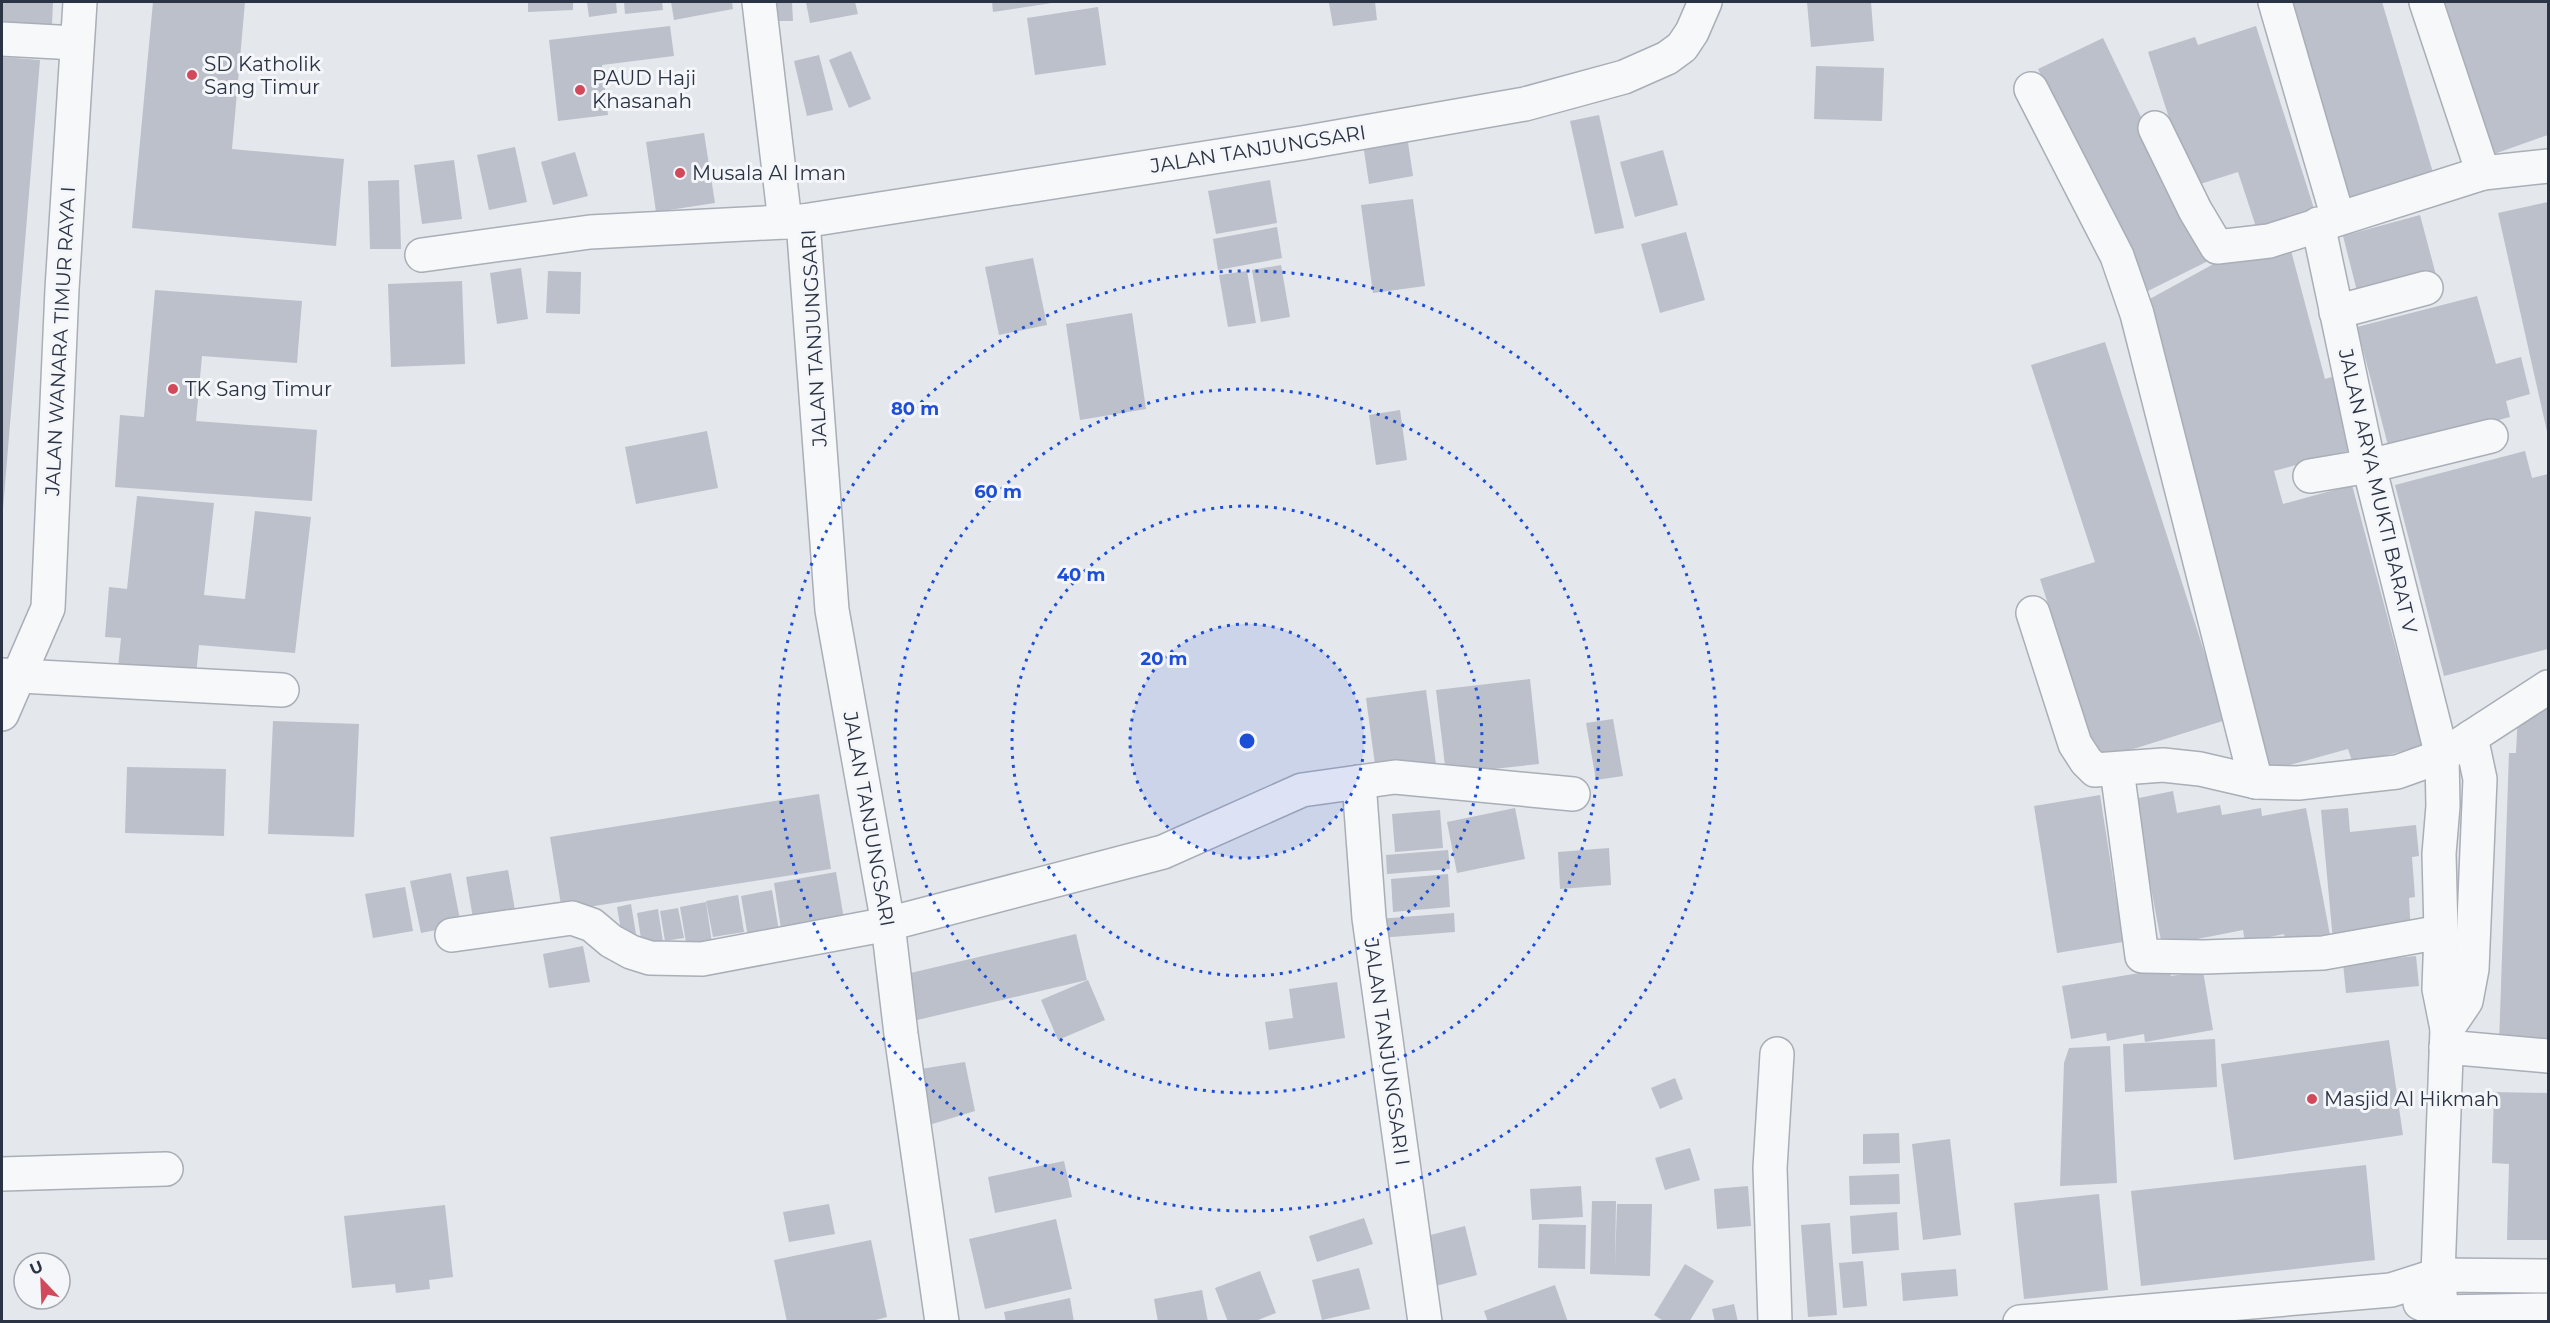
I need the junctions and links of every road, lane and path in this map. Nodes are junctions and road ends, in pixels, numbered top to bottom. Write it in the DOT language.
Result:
graph roads {
  1 [pos="80,2"];
  2 [pos="759,2"];
  3 [pos="1705,2"];
  4 [pos="2275,2"];
  5 [pos="2426,2"];
  6 [pos="2,39"];
  7 [pos="76,43"];
  8 [pos="2031,89"];
  9 [pos="2155,128"];
  10 [pos="2548,166"];
  11 [pos="2483,173"];
  12 [pos="2328,221"];
  13 [pos="794,222"];
  14 [pos="422,255"];
  15 [pos="2426,288"];
  16 [pos="2336,312"];
  17 [pos="2492,436"];
  18 [pos="2369,466"];
  19 [pos="2310,476"];
  20 [pos="2033,613"];
  21 [pos="10,675"];
  22 [pos="2548,687"];
  23 [pos="282,690"];
  24 [pos="2,714"];
  25 [pos="2471,737"];
  26 [pos="2442,756"];
  27 [pos="2117,770"];
  28 [pos="1359,782"];
  29 [pos="2256,782"];
  30 [pos="1573,794"];
  31 [pos="888,924"];
  32 [pos="2441,932"];
  33 [pos="452,935"];
  34 [pos="2447,1038"];
  35 [pos="1777,1054"];
  36 [pos="2548,1056"];
  37 [pos="166,1169"];
  38 [pos="2,1174"];
  39 [pos="2438,1275"];
  40 [pos="2548,1275"];
  41 [pos="2391,1290"];
  42 [pos="2548,1310"];
  43 [pos="2442,1317"];
  44 [pos="942,1322"];
  45 [pos="1425,1322"];
  46 [pos="1775,1322"];
  47 [pos="2020,1322"];
  1 -- 7 [label="street, JALAN WANARA TIMUR RAYA I"];
  2 -- 13 [label="street, JALAN TANJUNGSARI"];
  3 -- 13 [label="street, JALAN TANJUNGSARI"];
  4 -- 12 [label="street, JALAN ARYA MUKTI BARAT V"];
  5 -- 11 [label="street"];
  6 -- 7 [label="street"];
  7 -- 21 [label="street, JALAN WANARA TIMUR RAYA I"];
  8 -- 29 [label="street"];
  9 -- 12 [label="street"];
  10 -- 11 [label="street"];
  11 -- 12 [label="street"];
  12 -- 16 [label="street, JALAN ARYA MUKTI BARAT V"];
  13 -- 14 [label="street"];
  13 -- 31 [label="street, JALAN TANJUNGSARI"];
  15 -- 16 [label="street"];
  16 -- 18 [label="street, JALAN ARYA MUKTI BARAT V"];
  17 -- 18 [label="street"];
  18 -- 19 [label="street"];
  18 -- 26 [label="street, JALAN ARYA MUKTI BARAT V"];
  20 -- 27 [label="street"];
  21 -- 23 [label="street"];
  21 -- 24 [label="street, JALAN WANARA TIMUR RAYA I"];
  22 -- 25 [label="street"];
  25 -- 26 [label="street"];
  25 -- 34 [label="street"];
  26 -- 29 [label="street"];
  26 -- 32 [label="street, JALAN ARYA MUKTI BARAT V"];
  27 -- 29 [label="street"];
  27 -- 32 [label="street"];
  28 -- 30 [label="street"];
  28 -- 31 [label="street"];
  28 -- 45 [label="street, JALAN TANJUNGSARI I"];
  31 -- 33 [label="street"];
  31 -- 44 [label="street, JALAN TANJUNGSARI"];
  32 -- 34 [label="street, JALAN ARYA MUKTI BARAT V"];
  34 -- 36 [label="street"];
  34 -- 39 [label="street, JALAN ARYA MUKTI BARAT V"];
  35 -- 46 [label="street"];
  37 -- 38 [label="street"];
  39 -- 40 [label="street"];
  39 -- 41 [label="street"];
  39 -- 43 [label="street, JALAN ARYA MUKTI BARAT V"];
  41 -- 43 [label="street"];
  41 -- 47 [label="street"];
  42 -- 43 [label="street"];
}
